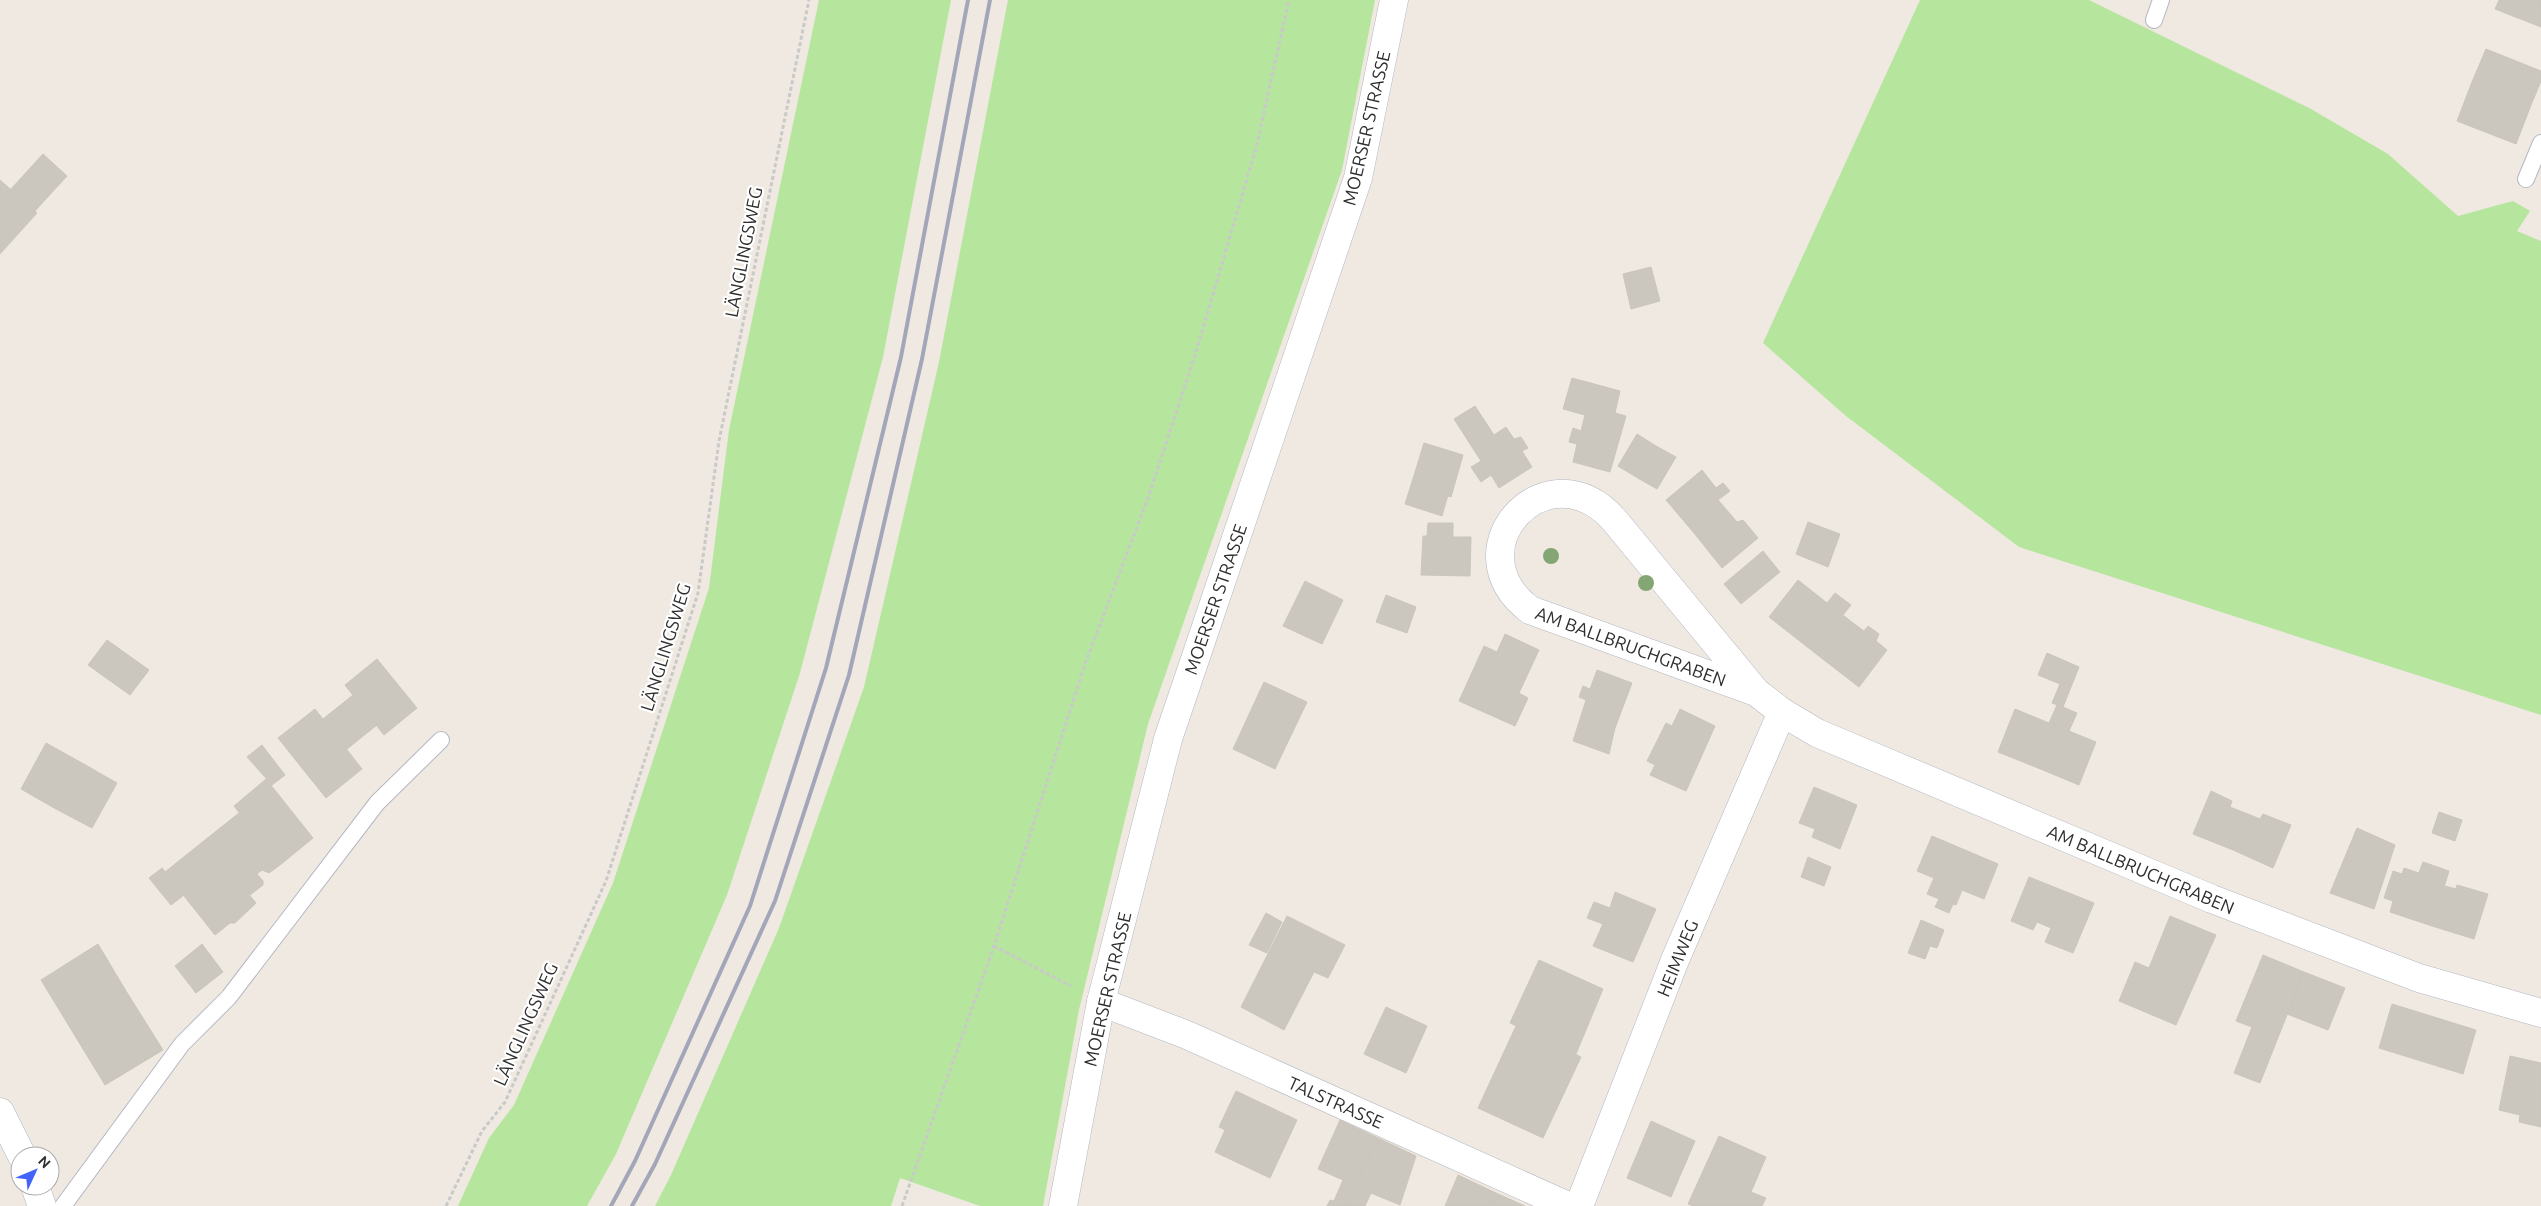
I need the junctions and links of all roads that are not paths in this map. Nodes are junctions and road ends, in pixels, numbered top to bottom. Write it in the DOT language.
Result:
graph roads {
  1 [pos="1394,0"];
  2 [pos="2161,0"];
  3 [pos="2154,20"];
  4 [pos="2541,143"];
  5 [pos="2526,179"];
  6 [pos="1756,692"];
  7 [pos="1782,712"];
  8 [pos="441,740"];
  9 [pos="1101,1002"];
  10 [pos="2541,1013"];
  11 [pos="0,1112"];
  12 [pos="17,1146"];
  13 [pos="63,1206"];
  14 [pos="1063,1206"];
  15 [pos="1568,1206"];
  16 [pos="1579,1206"];
  1 -- 9 [label="street, MOERSER STRASSE"];
  2 -- 3 [label="lane"];
  4 -- 5 [label="lane"];
  6 -- 6 [label="street, AM BALLBRUCHGRABEN"];
  6 -- 7 [label="street, AM BALLBRUCHGRABEN"];
  7 -- 10 [label="street, AM BALLBRUCHGRABEN"];
  7 -- 16 [label="street, HEIMWEG"];
  8 -- 13 [label="lane"];
  9 -- 14 [label="street, MOERSER STRASSE"];
  9 -- 15 [label="street, TALSTRASSE"];
  11 -- 12 [label="street"];
}
